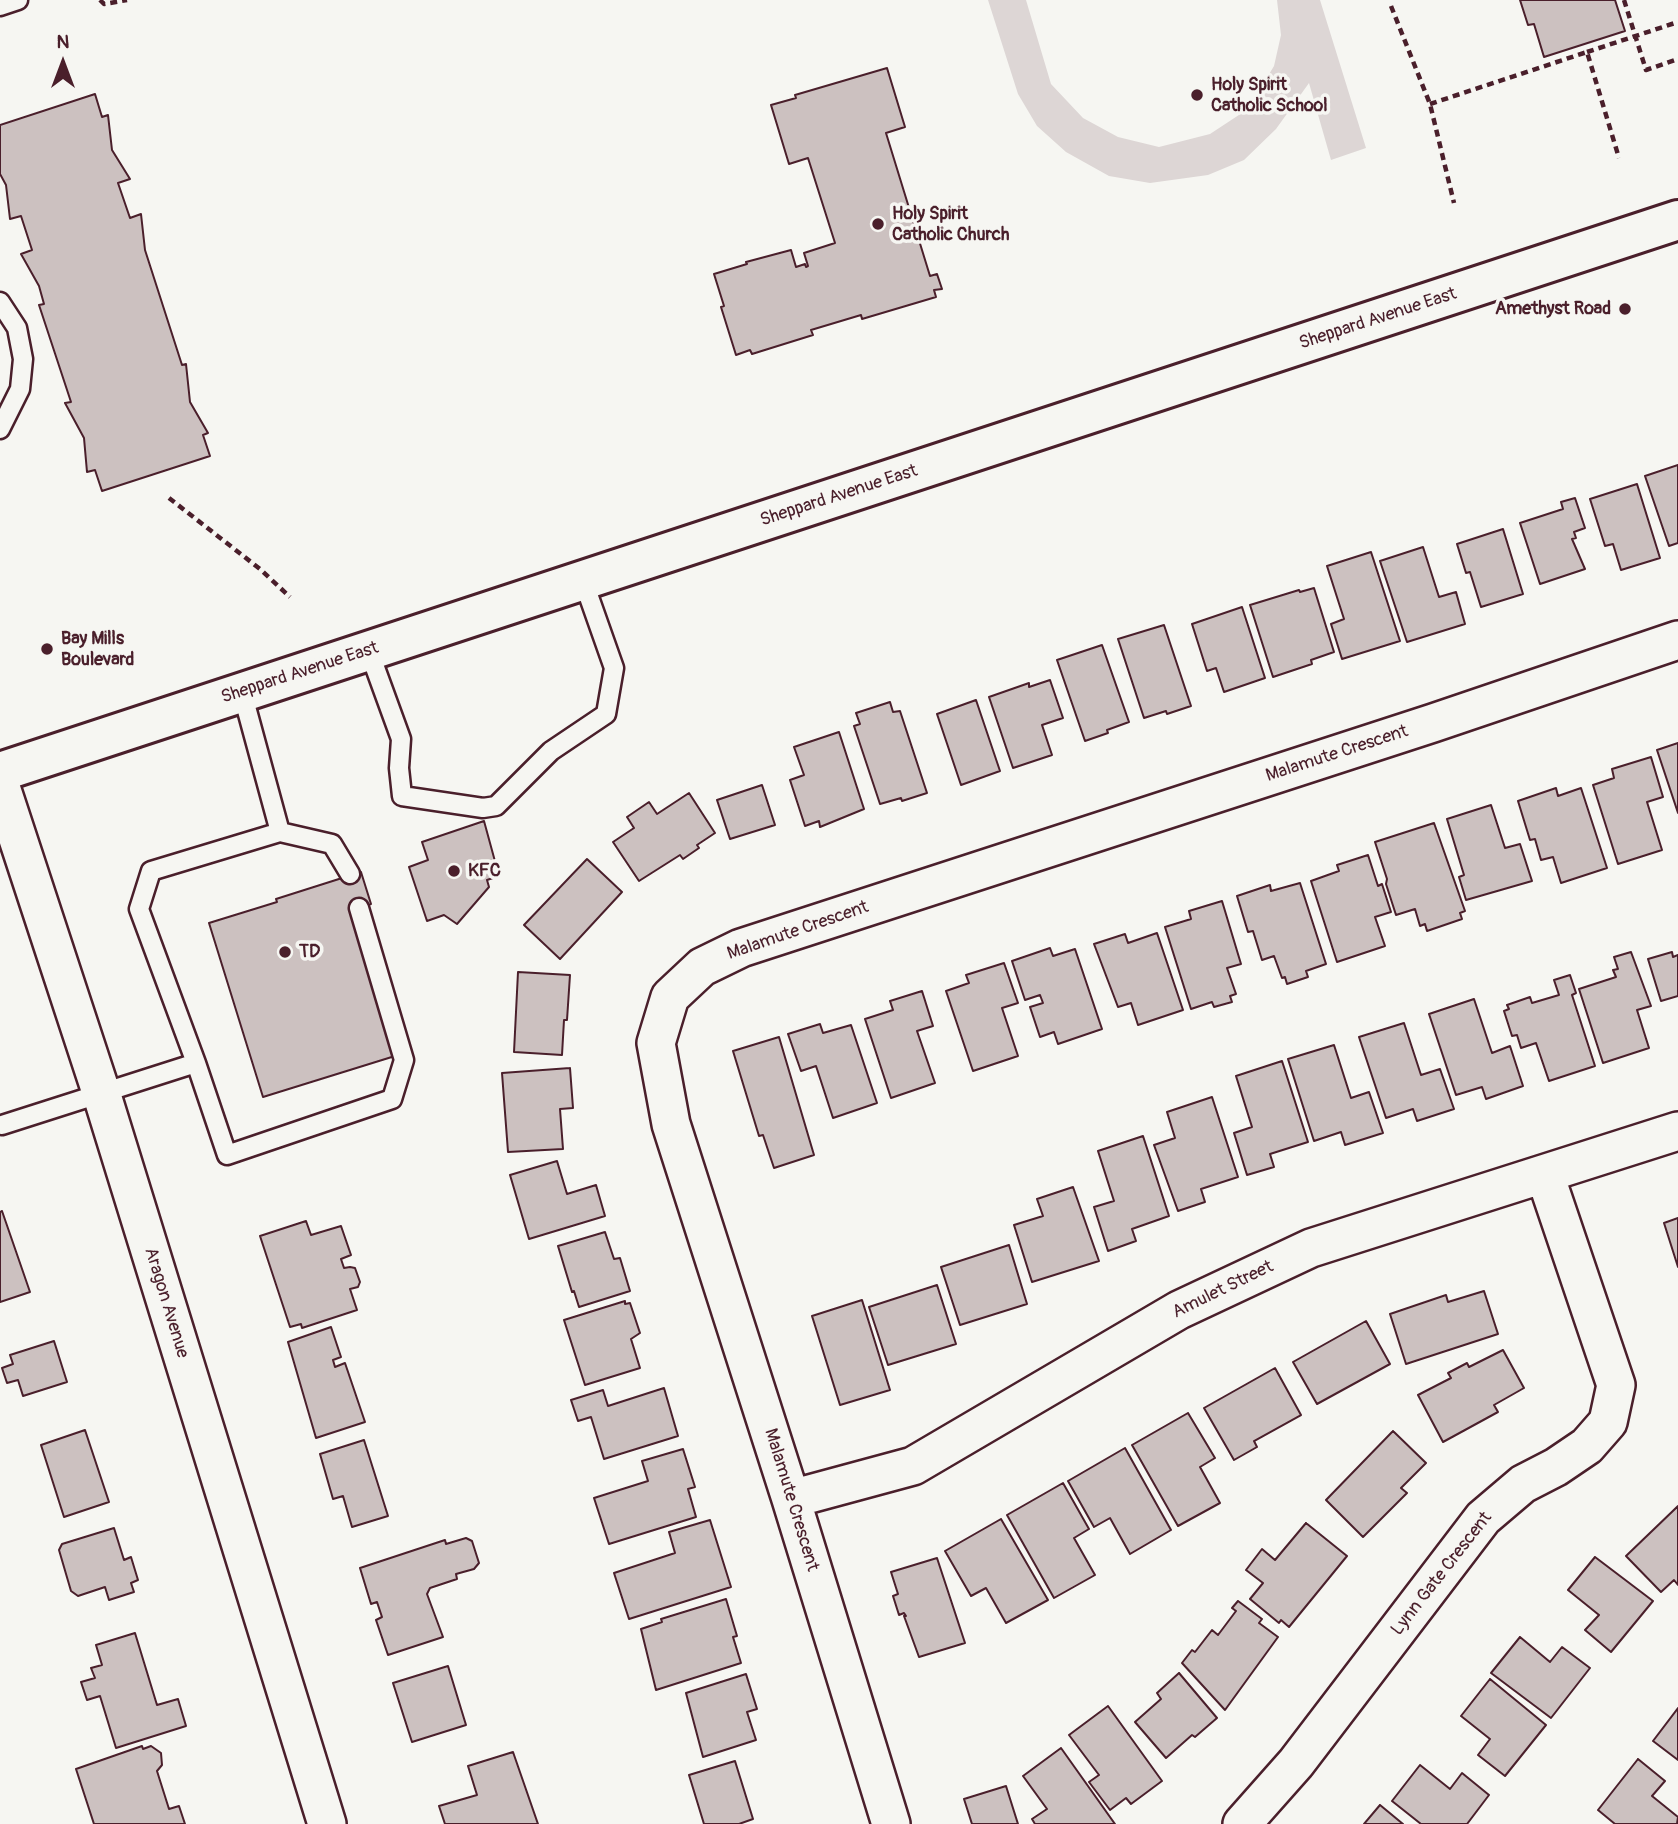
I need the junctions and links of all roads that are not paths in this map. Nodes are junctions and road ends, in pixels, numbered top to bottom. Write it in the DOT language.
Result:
graph roads {
  1 [pos="19,0"];
  2 [pos="0,6"];
  3 [pos="1678,220"];
  4 [pos="0,302"];
  5 [pos="0,429"];
  6 [pos="583,580"];
  7 [pos="1678,640"];
  8 [pos="369,651"];
  9 [pos="242,692"];
  10 [pos="0,772"];
  11 [pos="0,784"];
  12 [pos="280,832"];
  13 [pos="350,874"];
  14 [pos="359,908"];
  15 [pos="196,1063"];
  16 [pos="101,1092"];
  17 [pos="1,1123"];
  18 [pos="1678,1131"];
  19 [pos="1545,1175"];
  20 [pos="791,1499"];
  21 [pos="327,1824"];
  22 [pos="891,1824"];
  23 [pos="1242,1824"];
  1 -- 2 [label="lane"];
  3 -- 6 [label="main road, Sheppard Avenue East"];
  4 -- 5 [label="lane"];
  6 -- 8 [label="main road, Sheppard Avenue East"];
  6 -- 8 [label="lane"];
  7 -- 20 [label="street, Malamute Crescent"];
  8 -- 9 [label="main road, Sheppard Avenue East"];
  9 -- 10 [label="main road, Sheppard Avenue East"];
  9 -- 12 [label="lane"];
  11 -- 16 [label="street, Aragon Avenue"];
  12 -- 13 [label="lane"];
  12 -- 15 [label="lane"];
  14 -- 15 [label="lane"];
  15 -- 16 [label="lane"];
  16 -- 17 [label="lane"];
  16 -- 21 [label="street, Aragon Avenue"];
  18 -- 19 [label="street, Amulet Street"];
  19 -- 20 [label="street, Amulet Street"];
  19 -- 23 [label="street, Lynn Gate Crescent"];
  20 -- 22 [label="street, Malamute Crescent"];
}
